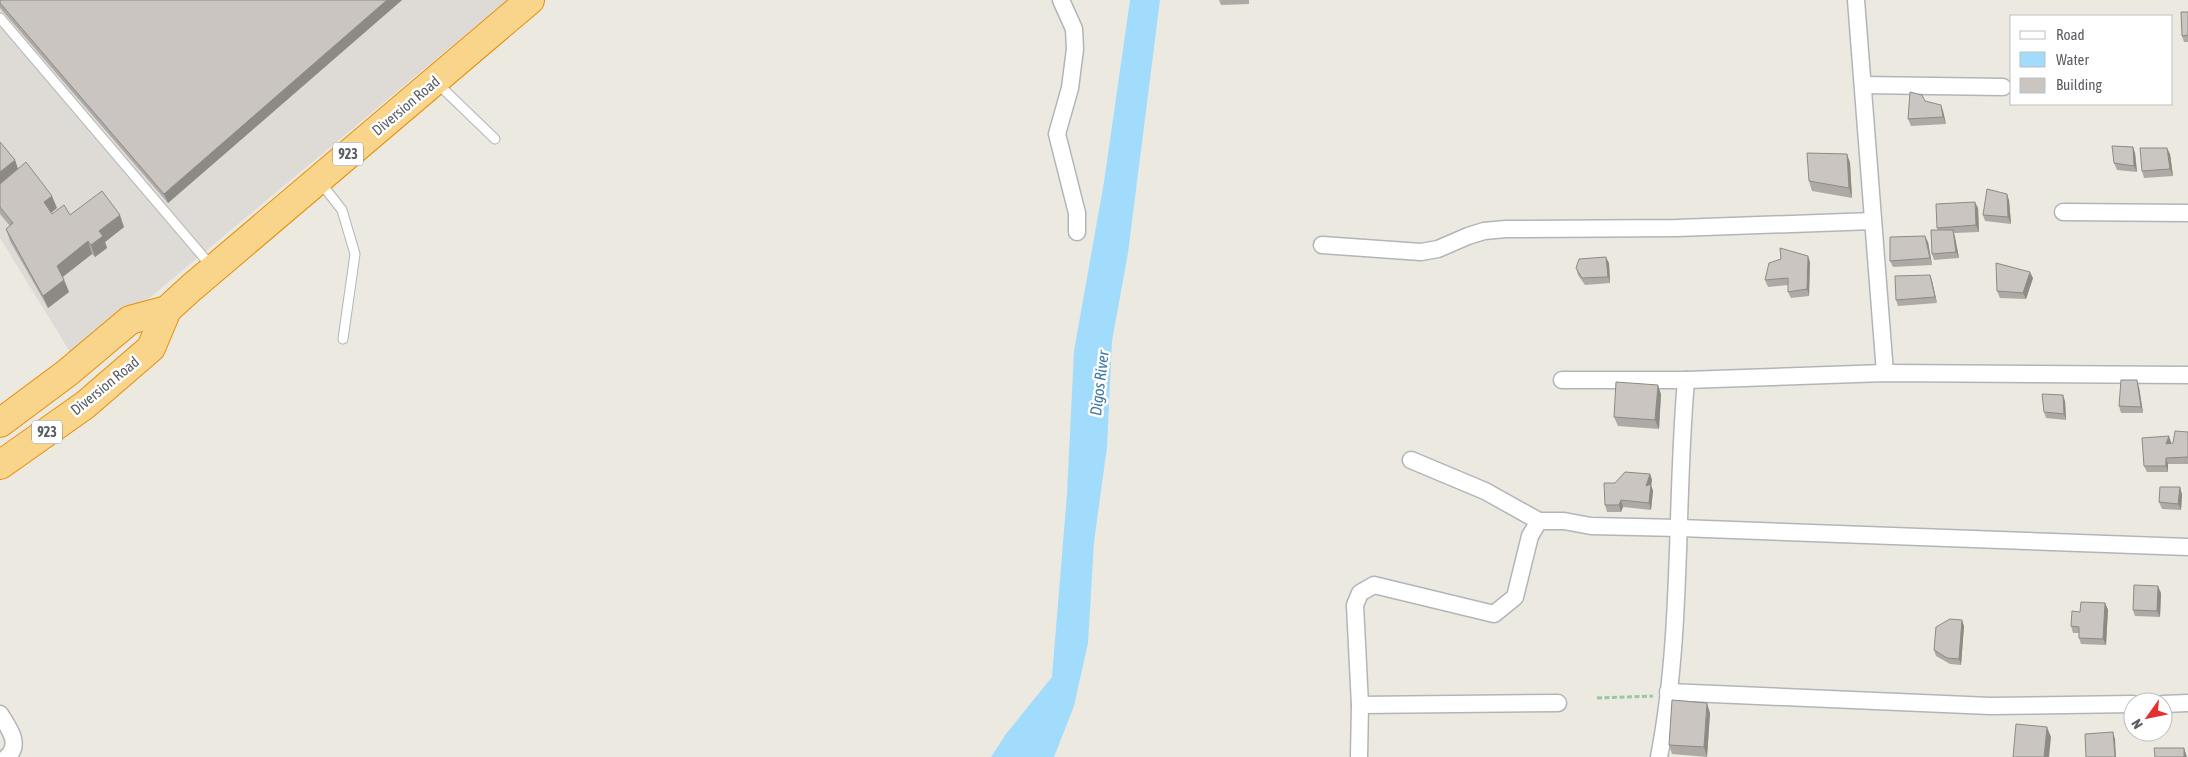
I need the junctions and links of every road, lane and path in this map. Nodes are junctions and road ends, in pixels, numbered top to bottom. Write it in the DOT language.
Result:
graph roads {
  1 [pos="530,0"];
  2 [pos="1061,0"];
  3 [pos="1856,0"];
  4 [pos="0,18"];
  5 [pos="435,81"];
  6 [pos="1863,85"];
  7 [pos="2003,86"];
  8 [pos="495,138"];
  9 [pos="318,180"];
  10 [pos="2062,212"];
  11 [pos="2188,213"];
  12 [pos="1873,221"];
  13 [pos="1078,232"];
  14 [pos="1322,245"];
  15 [pos="213,268"];
  16 [pos="167,310"];
  17 [pos="343,339"];
  18 [pos="1885,373"];
  19 [pos="2188,375"];
  20 [pos="1562,380"];
  21 [pos="1686,380"];
  22 [pos="0,423"];
  23 [pos="1411,460"];
  24 [pos="0,465"];
  25 [pos="1539,521"];
  26 [pos="1680,528"];
  27 [pos="2188,547"];
  28 [pos="1668,692"];
  29 [pos="1597,698"];
  30 [pos="1558,703"];
  31 [pos="2123,704"];
  32 [pos="2173,704"];
  33 [pos="2188,704"];
  34 [pos="1360,705"];
  35 [pos="0,714"];
  36 [pos="7,757"];
  37 [pos="1359,757"];
  38 [pos="1659,757"];
  1 -- 5 [label="highway, Diversion Road / 923"];
  2 -- 13 [label="street"];
  3 -- 6 [label="street"];
  4 -- 15 [label="lane"];
  5 -- 8 [label="lane"];
  5 -- 9 [label="highway, Diversion Road / 923"];
  6 -- 7 [label="street"];
  6 -- 12 [label="street"];
  9 -- 15 [label="highway, Diversion Road / 923"];
  9 -- 17 [label="lane"];
  10 -- 11 [label="street"];
  12 -- 14 [label="street"];
  12 -- 18 [label="street"];
  15 -- 16 [label="highway, Diversion Road / 923"];
  16 -- 22 [label="highway, Diversion Road / 923"];
  16 -- 24 [label="highway, Diversion Road / 923"];
  18 -- 19 [label="street"];
  18 -- 21 [label="street"];
  20 -- 21 [label="street"];
  21 -- 26 [label="street"];
  23 -- 25 [label="street"];
  25 -- 26 [label="street"];
  25 -- 34 [label="street"];
  26 -- 27 [label="street"];
  26 -- 28 [label="street"];
  28 -- 29 [label="path"];
  28 -- 31 [label="street"];
  28 -- 38 [label="street"];
  30 -- 34 [label="street"];
  32 -- 33 [label="street"];
  34 -- 37 [label="street"];
  35 -- 36 [label="street"];
}
